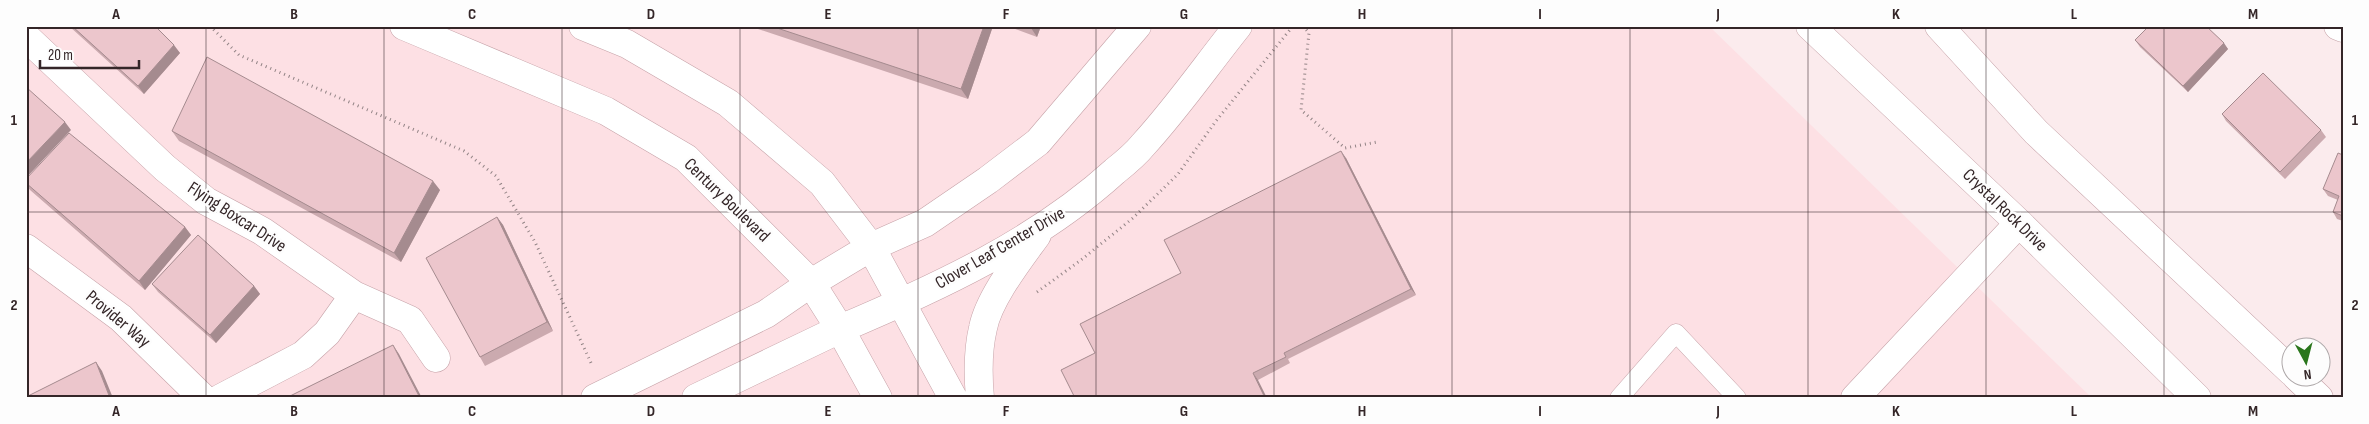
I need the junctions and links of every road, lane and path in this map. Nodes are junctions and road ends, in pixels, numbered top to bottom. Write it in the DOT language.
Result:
graph roads {
  1 [pos="210,26"];
  2 [pos="404,26"];
  3 [pos="583,26"];
  4 [pos="1137,26"];
  5 [pos="1238,26"];
  6 [pos="1293,26"];
  7 [pos="1303,26"];
  8 [pos="1810,26"];
  9 [pos="1939,26"];
  10 [pos="2338,26"];
  11 [pos="2343,28"];
  12 [pos="26,37"];
  13 [pos="1377,142"];
  14 [pos="2019,223"];
  15 [pos="1042,228"];
  16 [pos="871,247"];
  17 [pos="26,248"];
  18 [pos="811,283"];
  19 [pos="1033,294"];
  20 [pos="354,295"];
  21 [pos="903,302"];
  22 [pos="840,329"];
  23 [pos="436,358"];
  24 [pos="2282,363"];
  25 [pos="2306,386"];
  26 [pos="600,396"];
  27 [pos="203,398"];
  28 [pos="221,398"];
  29 [pos="696,398"];
  30 [pos="878,398"];
  31 [pos="953,398"];
  32 [pos="980,398"];
  33 [pos="1619,398"];
  34 [pos="1737,398"];
  35 [pos="1855,398"];
  36 [pos="2197,398"];
  37 [pos="2319,398"];
  1 -- 26 [label="path"];
  2 -- 18 [label="street, Century Boulevard"];
  3 -- 16 [label="street"];
  4 -- 16 [label="street"];
  5 -- 15 [label="street, Clover Leaf Center Drive"];
  6 -- 19 [label="path"];
  7 -- 13 [label="path"];
  8 -- 14 [label="street, Crystal Rock Drive"];
  9 -- 24 [label="street"];
  10 -- 11 [label="street"];
  12 -- 20 [label="street, Flying Boxcar Drive"];
  14 -- 35 [label="street"];
  14 -- 36 [label="street, Crystal Rock Drive"];
  15 -- 21 [label="street, Clover Leaf Center Drive"];
  15 -- 32 [label="street"];
  16 -- 18 [label="street"];
  16 -- 21 [label="street"];
  17 -- 27 [label="street, Provider Way"];
  18 -- 22 [label="street, Century Boulevard"];
  18 -- 26 [label="street"];
  20 -- 23 [label="street, Flying Boxcar Drive"];
  20 -- 28 [label="street"];
  21 -- 22 [label="street, Clover Leaf Center Drive"];
  21 -- 31 [label="street"];
  22 -- 29 [label="street, Clover Leaf Center Drive"];
  22 -- 30 [label="street, Century Boulevard"];
  25 -- 37 [label="street"];
  33 -- 34 [label="lane"];
}
